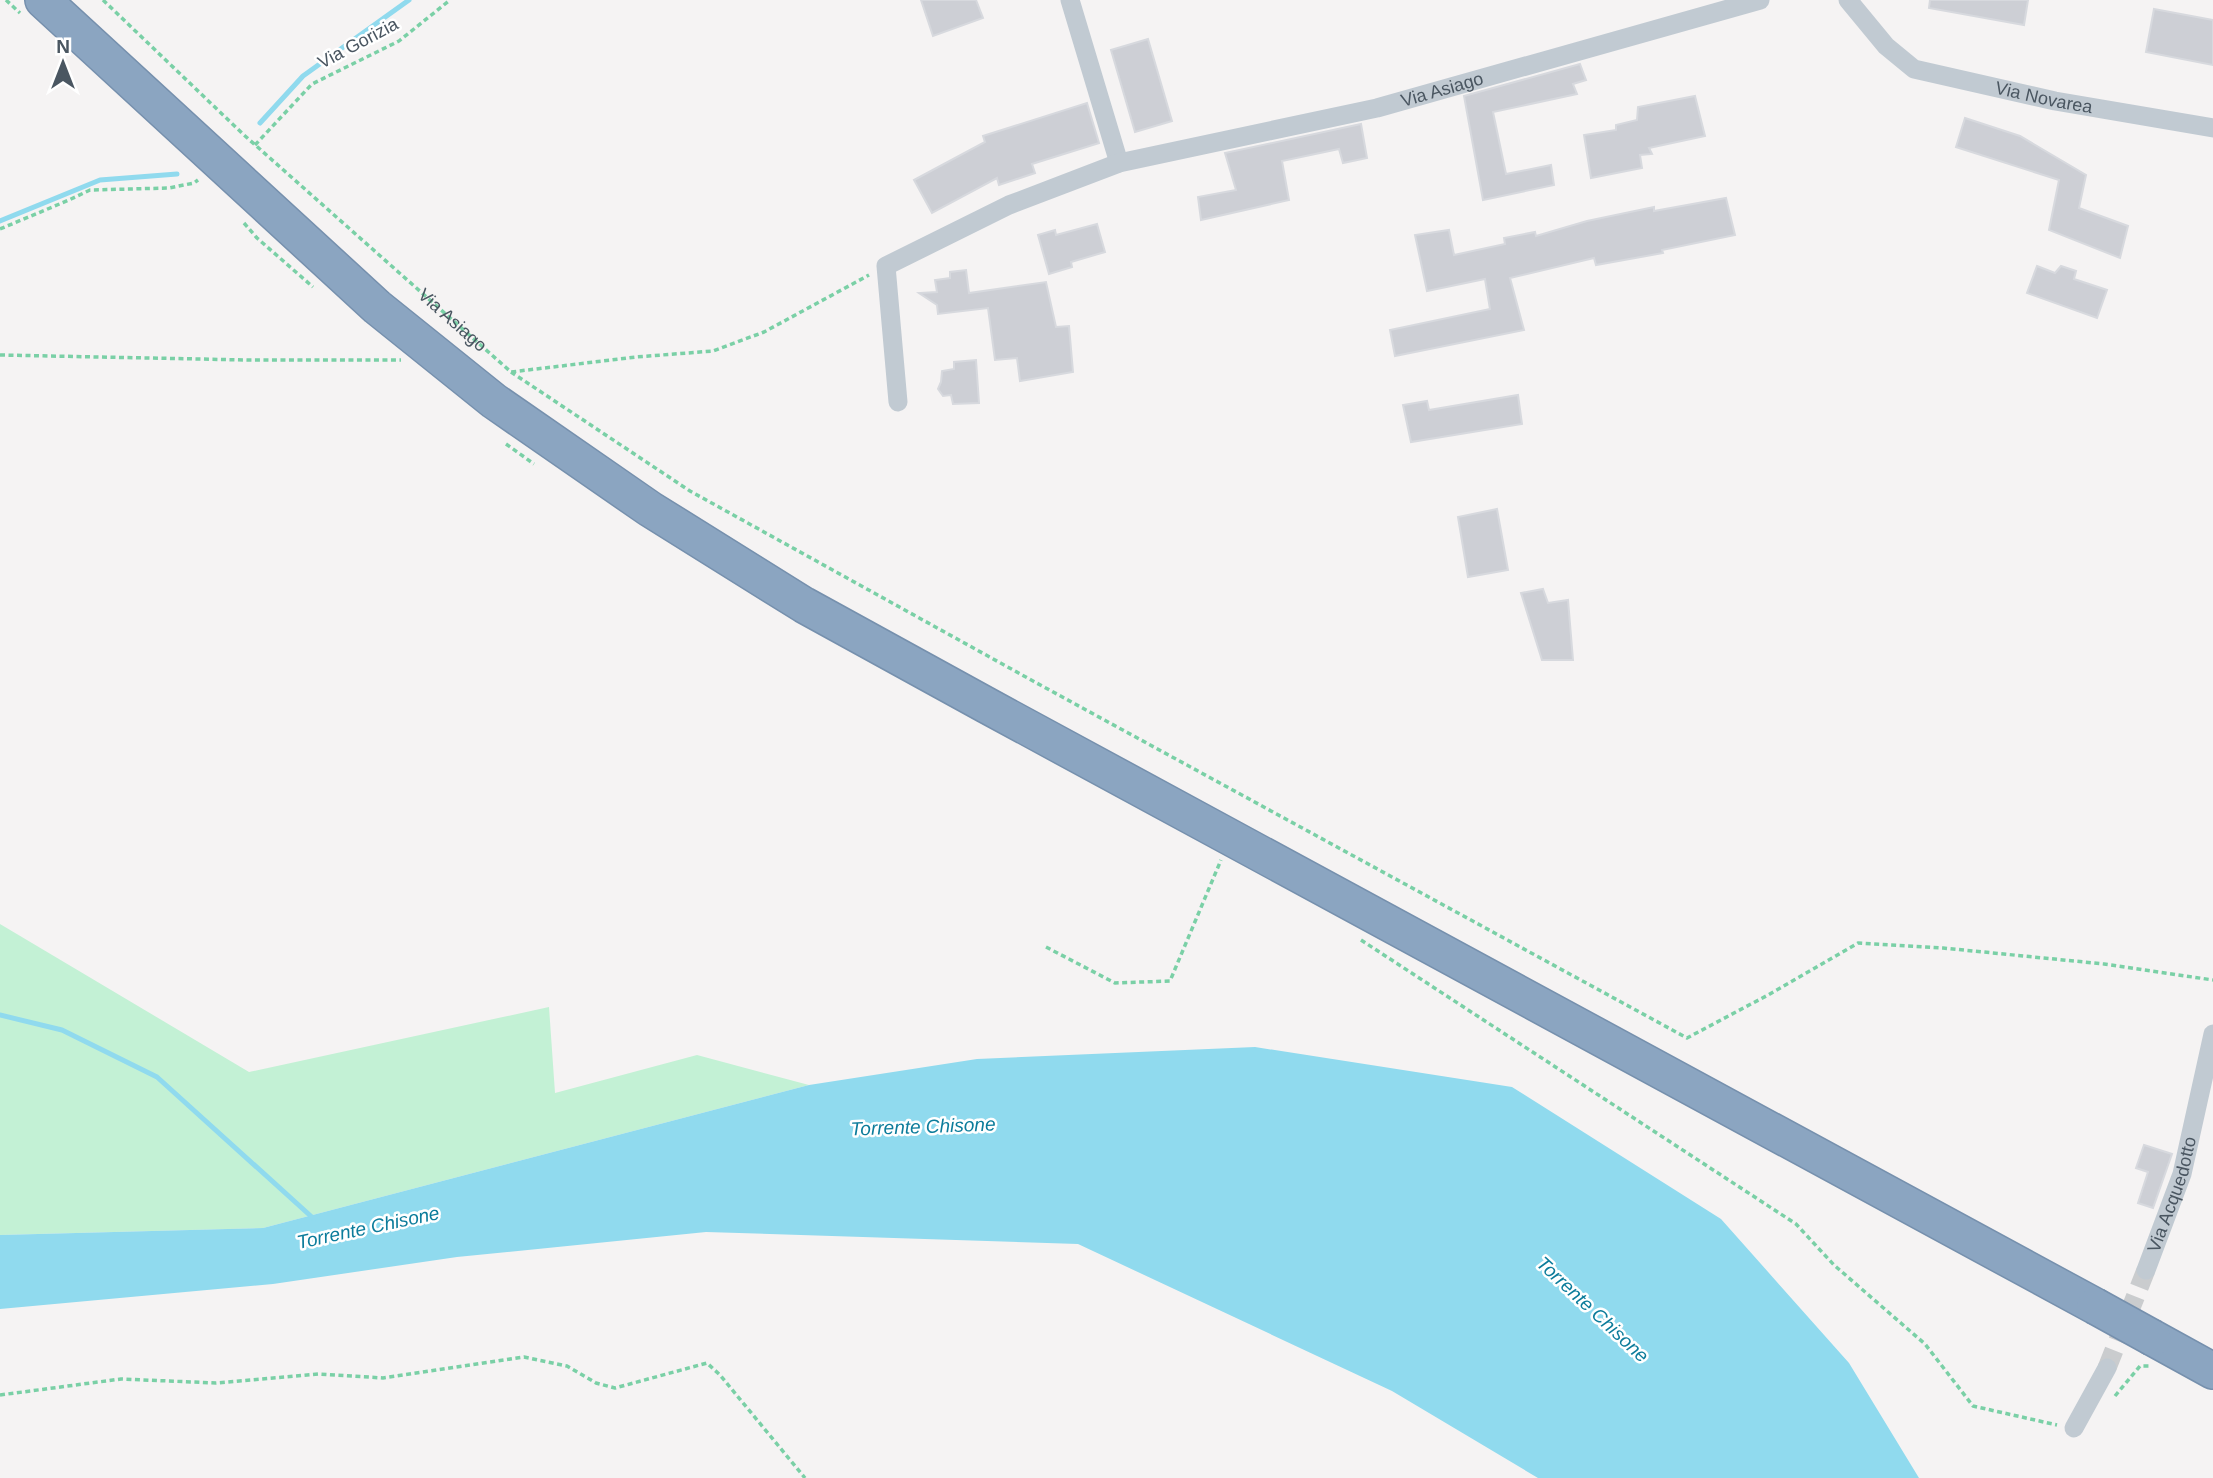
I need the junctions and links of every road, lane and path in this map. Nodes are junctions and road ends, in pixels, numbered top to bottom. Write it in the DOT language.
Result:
graph roads {
  1 [pos="43,0"];
  2 [pos="70,0"];
  3 [pos="103,0"];
  4 [pos="450,0"];
  5 [pos="1070,0"];
  6 [pos="1760,0"];
  7 [pos="1848,0"];
  8 [pos="2213,128"];
  9 [pos="255,145"];
  10 [pos="1119,163"];
  11 [pos="204,176"];
  12 [pos="0,229"];
  13 [pos="886,266"];
  14 [pos="0,355"];
  15 [pos="401,360"];
  16 [pos="511,372"];
  17 [pos="898,402"];
  18 [pos="504,443"];
  19 [pos="537,465"];
  20 [pos="1222,857"];
  21 [pos="1350,933"];
  22 [pos="1046,947"];
  23 [pos="2213,980"];
  24 [pos="2213,1034"];
  25 [pos="2146,1270"];
  26 [pos="2097,1296"];
  27 [pos="2156,1341"];
  28 [pos="2213,1349"];
  29 [pos="2107,1368"];
  30 [pos="2213,1371"];
  31 [pos="0,1395"];
  32 [pos="2109,1403"];
  33 [pos="2074,1428"];
  34 [pos="805,1478"];
  1 -- 26 [label="highway"];
  2 -- 26 [label="highway"];
  3 -- 9 [label="path, Via Asiago"];
  4 -- 9 [label="path, Via Gorizia"];
  5 -- 10 [label="street"];
  6 -- 10 [label="street, Via Asiago"];
  7 -- 8 [label="street, Via Novarea"];
  9 -- 16 [label="path, Via Asiago"];
  10 -- 13 [label="street, Via Asiago"];
  11 -- 12 [label="path"];
  13 -- 16 [label="path"];
  13 -- 17 [label="street"];
  14 -- 15 [label="path"];
  16 -- 23 [label="path, Via Asiago"];
  18 -- 19 [label="path"];
  20 -- 22 [label="path"];
  21 -- 33 [label="path"];
  24 -- 25 [label="street, Via Acquedotto"];
  26 -- 27 [label="highway, bridge"];
  27 -- 28 [label="highway"];
  27 -- 30 [label="highway"];
  27 -- 32 [label="path"];
  29 -- 33 [label="street"];
  31 -- 34 [label="path"];
}
